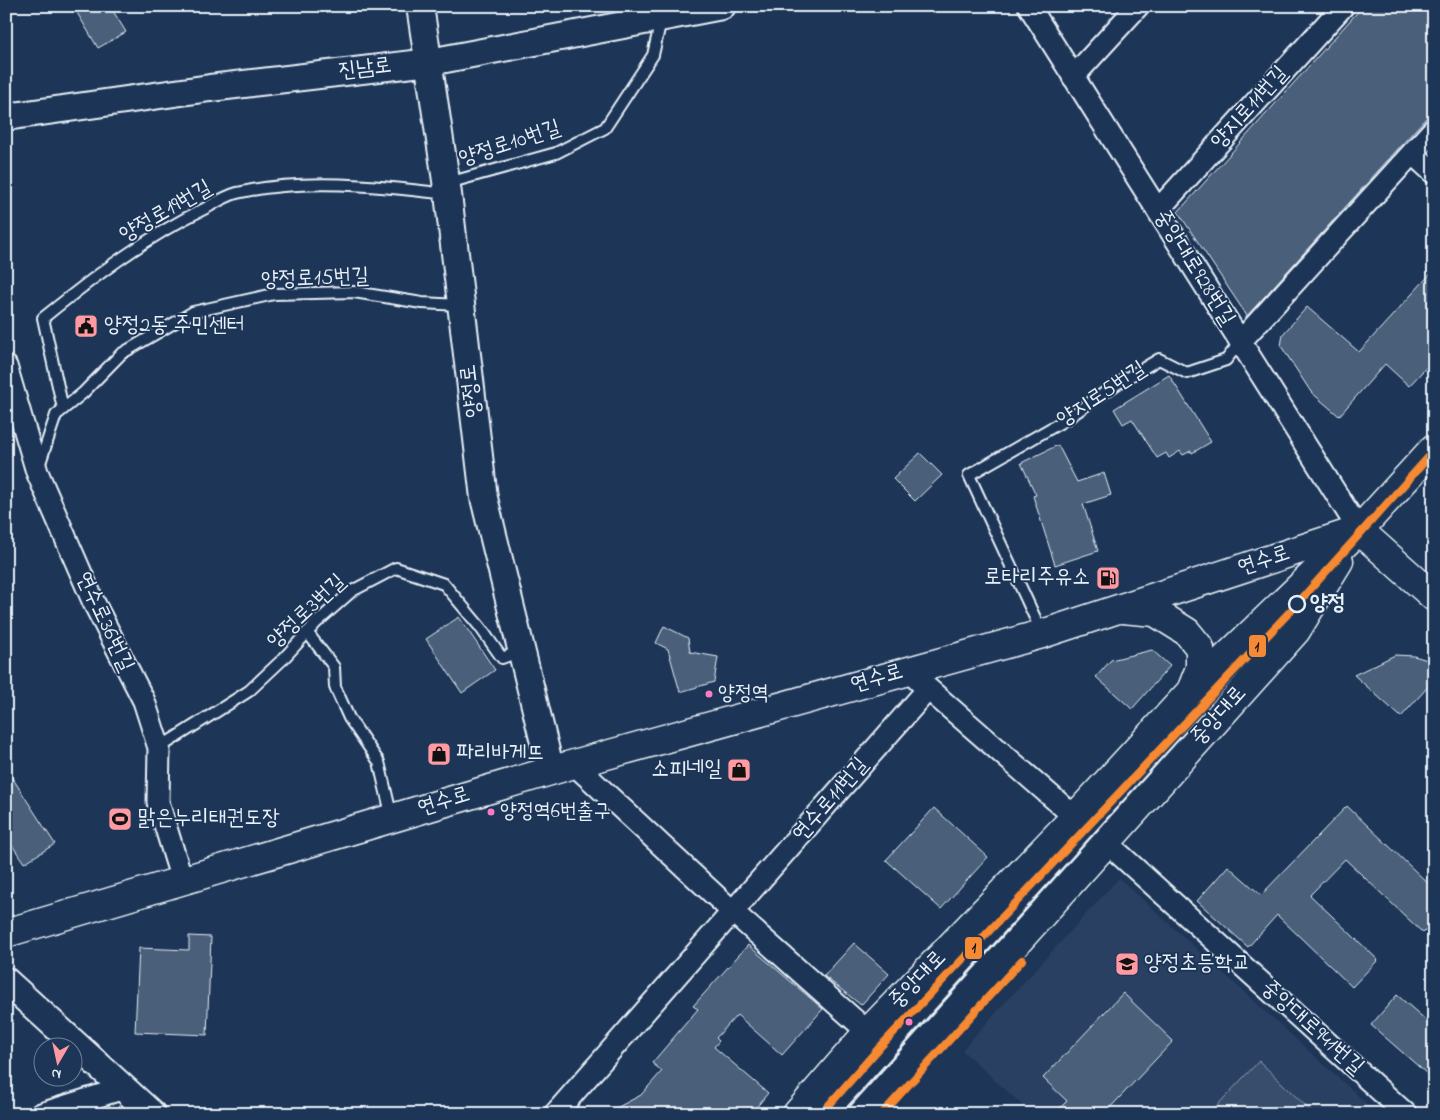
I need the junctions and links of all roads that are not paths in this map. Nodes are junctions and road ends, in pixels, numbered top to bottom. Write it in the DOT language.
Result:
graph roads {
  1 [pos="420,6"];
  2 [pos="722,6"];
  3 [pos="1029,6"];
  4 [pos="1138,6"];
  5 [pos="1343,6"];
  6 [pos="662,16"];
  7 [pos="430,62"];
  8 [pos="1073,77"];
  9 [pos="6,117"];
  10 [pos="1434,129"];
  11 [pos="1412,153"];
  12 [pos="1434,173"];
  13 [pos="448,189"];
  14 [pos="1158,210"];
  15 [pos="461,305"];
  16 [pos="1240,342"];
  17 [pos="6,366"];
  18 [pos="64,409"];
  19 [pos="1434,448"];
  20 [pos="38,472"];
  21 [pos="1359,530"];
  22 [pos="1434,597"];
  23 [pos="1119,608"];
  24 [pos="307,632"];
  25 [pos="1042,634"];
  26 [pos="522,651"];
  27 [pos="907,670"];
  28 [pos="928,689"];
  29 [pos="1191,691"];
  30 [pos="160,748"];
  31 [pos="562,767"];
  32 [pos="1075,817"];
  33 [pos="392,818"];
  34 [pos="1106,842"];
  35 [pos="182,880"];
  36 [pos="733,912"];
  37 [pos="6,933"];
  38 [pos="6,981"];
  39 [pos="868,1032"];
  40 [pos="124,1088"];
  41 [pos="41,1114"];
  42 [pos="152,1114"];
  43 [pos="555,1114"];
  44 [pos="797,1114"];
  45 [pos="833,1114"];
  46 [pos="862,1114"];
  47 [pos="1406,1114"];
  1 -- 7 [label="street, 양정로"];
  2 -- 6 [label="street, 진남로"];
  3 -- 8 [label="street, 중앙대로928번길"];
  4 -- 8 [label="street"];
  5 -- 14 [label="street, 양지로11번길"];
  6 -- 7 [label="street, 진남로"];
  6 -- 13 [label="lane, 양정로10번길"];
  7 -- 9 [label="street, 진남로"];
  7 -- 13 [label="street, 양정로"];
  8 -- 14 [label="street, 중앙대로928번길"];
  10 -- 11 [label="street, 양지로5번길"];
  11 -- 12 [label="street"];
  11 -- 16 [label="street, 양지로5번길"];
  13 -- 15 [label="street, 양정로"];
  13 -- 18 [label="lane, 양정로19번길"];
  14 -- 16 [label="street, 중앙대로928번길"];
  15 -- 18 [label="lane, 양정로15번길"];
  15 -- 26 [label="street, 양정로"];
  16 -- 21 [label="street, 중앙대로928번길"];
  16 -- 25 [label="lane, 양지로5번길"];
  17 -- 20 [label="street, 연수로36번길"];
  18 -- 20 [label="lane, 양정로15번길"];
  19 -- 21 [label="main road, 중앙대로"];
  20 -- 30 [label="street, 연수로36번길"];
  21 -- 22 [label="main road"];
  21 -- 23 [label="main road, 연수로"];
  21 -- 29 [label="main road, 중앙대로"];
  21 -- 34 [label="main road, 중앙대로"];
  21 -- 45 [label="lane"];
  23 -- 25 [label="main road, 연수로"];
  23 -- 29 [label="main road"];
  24 -- 26 [label="lane, 양정로3번길"];
  24 -- 30 [label="lane, 양정로3번길"];
  24 -- 33 [label="lane, 연수로"];
  25 -- 27 [label="main road, 연수로"];
  26 -- 31 [label="street, 양정로"];
  27 -- 28 [label="street"];
  27 -- 31 [label="main road, 연수로"];
  28 -- 32 [label="street"];
  28 -- 36 [label="street, 연수로11번길"];
  29 -- 32 [label="main road, 중앙대로"];
  30 -- 35 [label="street, 연수로36번길"];
  31 -- 33 [label="main road, 연수로"];
  31 -- 36 [label="street"];
  32 -- 39 [label="main road, 중앙대로"];
  33 -- 35 [label="main road, 연수로"];
  34 -- 46 [label="main road, 중앙대로"];
  34 -- 47 [label="street, 중앙대로941번길"];
  35 -- 37 [label="main road, 연수로"];
  36 -- 39 [label="street"];
  36 -- 43 [label="street, 연수로11번길"];
  38 -- 40 [label="street"];
  39 -- 44 [label="main road, 중앙대로"];
  40 -- 41 [label="street"];
  40 -- 42 [label="street"];
}
